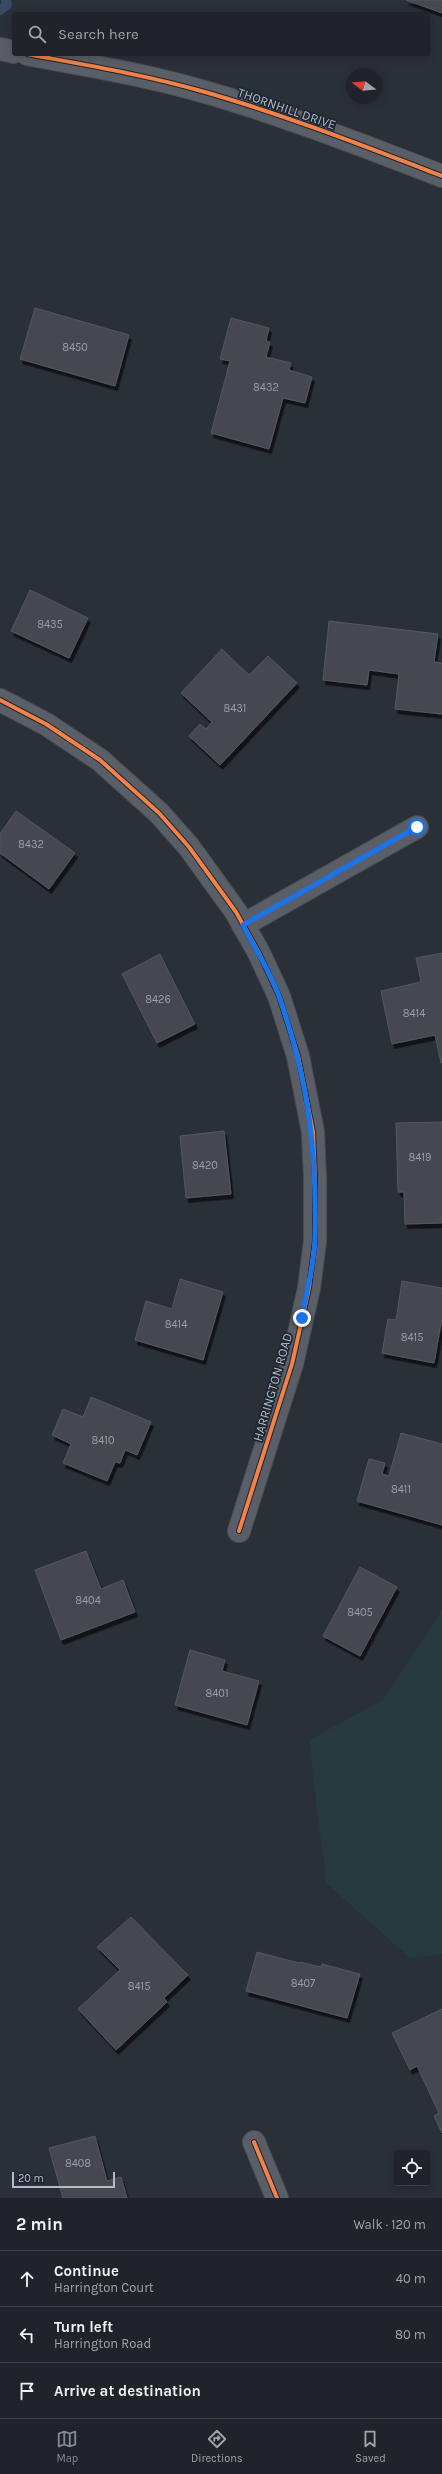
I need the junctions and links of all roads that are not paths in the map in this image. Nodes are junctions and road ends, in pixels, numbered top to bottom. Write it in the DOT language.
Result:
graph roads {
  1 [pos="0,49"];
  2 [pos="12,52"];
  3 [pos="37,56"];
  4 [pos="442,176"];
  5 [pos="0,700"];
  6 [pos="417,827"];
  7 [pos="243,925"];
  8 [pos="239,1531"];
  9 [pos="254,2142"];
  10 [pos="277,2198"];
  1 -- 2 [label="street"];
  3 -- 4 [label="street, THORNHILL DRIVE"];
  5 -- 7 [label="street, HARRINGTON ROAD"];
  6 -- 7 [label="street"];
  7 -- 8 [label="street, HARRINGTON ROAD"];
  9 -- 10 [label="street"];
}
